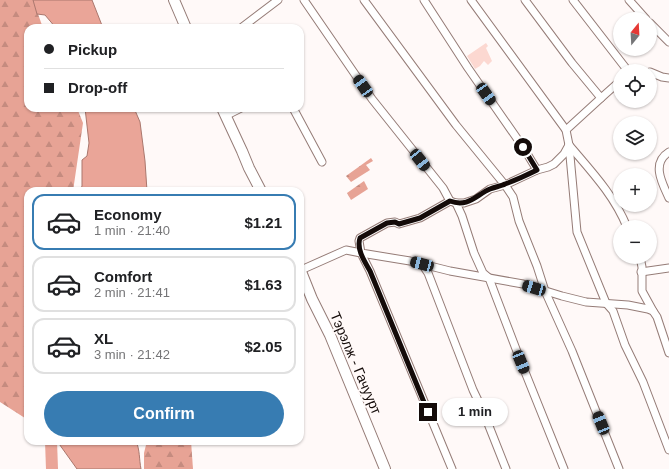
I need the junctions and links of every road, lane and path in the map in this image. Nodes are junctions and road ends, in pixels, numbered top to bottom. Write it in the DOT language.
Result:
graph roads {
  1 [pos="174,0"];
  2 [pos="278,0"];
  3 [pos="304,0"];
  4 [pos="364,0"];
  5 [pos="424,0"];
  6 [pos="471,0"];
  7 [pos="525,0"];
  8 [pos="573,0"];
  9 [pos="630,0"];
  10 [pos="640,12"];
  11 [pos="184,24"];
  12 [pos="246,24"];
  13 [pos="657,30"];
  14 [pos="669,42"];
  15 [pos="623,64"];
  16 [pos="657,75"];
  17 [pos="669,78"];
  18 [pos="613,87"];
  19 [pos="601,98"];
  20 [pos="224,112"];
  21 [pos="294,112"];
  22 [pos="566,130"];
  23 [pos="569,145"];
  24 [pos="669,152"];
  25 [pos="322,162"];
  26 [pos="537,170"];
  27 [pos="505,185"];
  28 [pos="259,187"];
  29 [pos="668,194"];
  30 [pos="453,202"];
  31 [pos="624,220"];
  32 [pos="361,253"];
  33 [pos="422,264"];
  34 [pos="641,264"];
  35 [pos="304,268"];
  36 [pos="669,268"];
  37 [pos="642,272"];
  38 [pos="489,278"];
  39 [pos="304,280"];
  40 [pos="544,291"];
  41 [pos="606,303"];
  42 [pos="653,311"];
  43 [pos="669,353"];
  44 [pos="669,450"];
  45 [pos="385,469"];
  46 [pos="452,469"];
  47 [pos="506,469"];
  48 [pos="564,469"];
  49 [pos="619,469"];
  1 -- 11 [label="main road"];
  2 -- 12 [label="street"];
  3 -- 30 [label="street"];
  4 -- 27 [label="street"];
  5 -- 26 [label="street"];
  6 -- 22 [label="street"];
  7 -- 19 [label="street"];
  8 -- 15 [label="street"];
  9 -- 10 [label="street"];
  13 -- 14 [label="street"];
  16 -- 17 [label="street"];
  18 -- 19 [label="street"];
  19 -- 22 [label="street"];
  20 -- 28 [label="main road"];
  21 -- 25 [label="street"];
  22 -- 23 [label="street"];
  23 -- 26 [label="street"];
  23 -- 31 [label="street"];
  23 -- 41 [label="street"];
  24 -- 29 [label="street"];
  26 -- 27 [label="street"];
  27 -- 30 [label="street"];
  27 -- 40 [label="street"];
  30 -- 32 [label="street"];
  30 -- 38 [label="street"];
  32 -- 33 [label="street"];
  32 -- 35 [label="street"];
  32 -- 46 [label="street"];
  33 -- 38 [label="street"];
  33 -- 47 [label="street"];
  34 -- 37 [label="street"];
  36 -- 37 [label="street"];
  37 -- 42 [label="street"];
  38 -- 40 [label="street"];
  38 -- 48 [label="street"];
  39 -- 45 [label="main road, Тэрэлж - Гачуурт"];
  40 -- 41 [label="street"];
  40 -- 49 [label="street"];
  41 -- 42 [label="street"];
  41 -- 44 [label="street"];
  42 -- 43 [label="street"];
}
